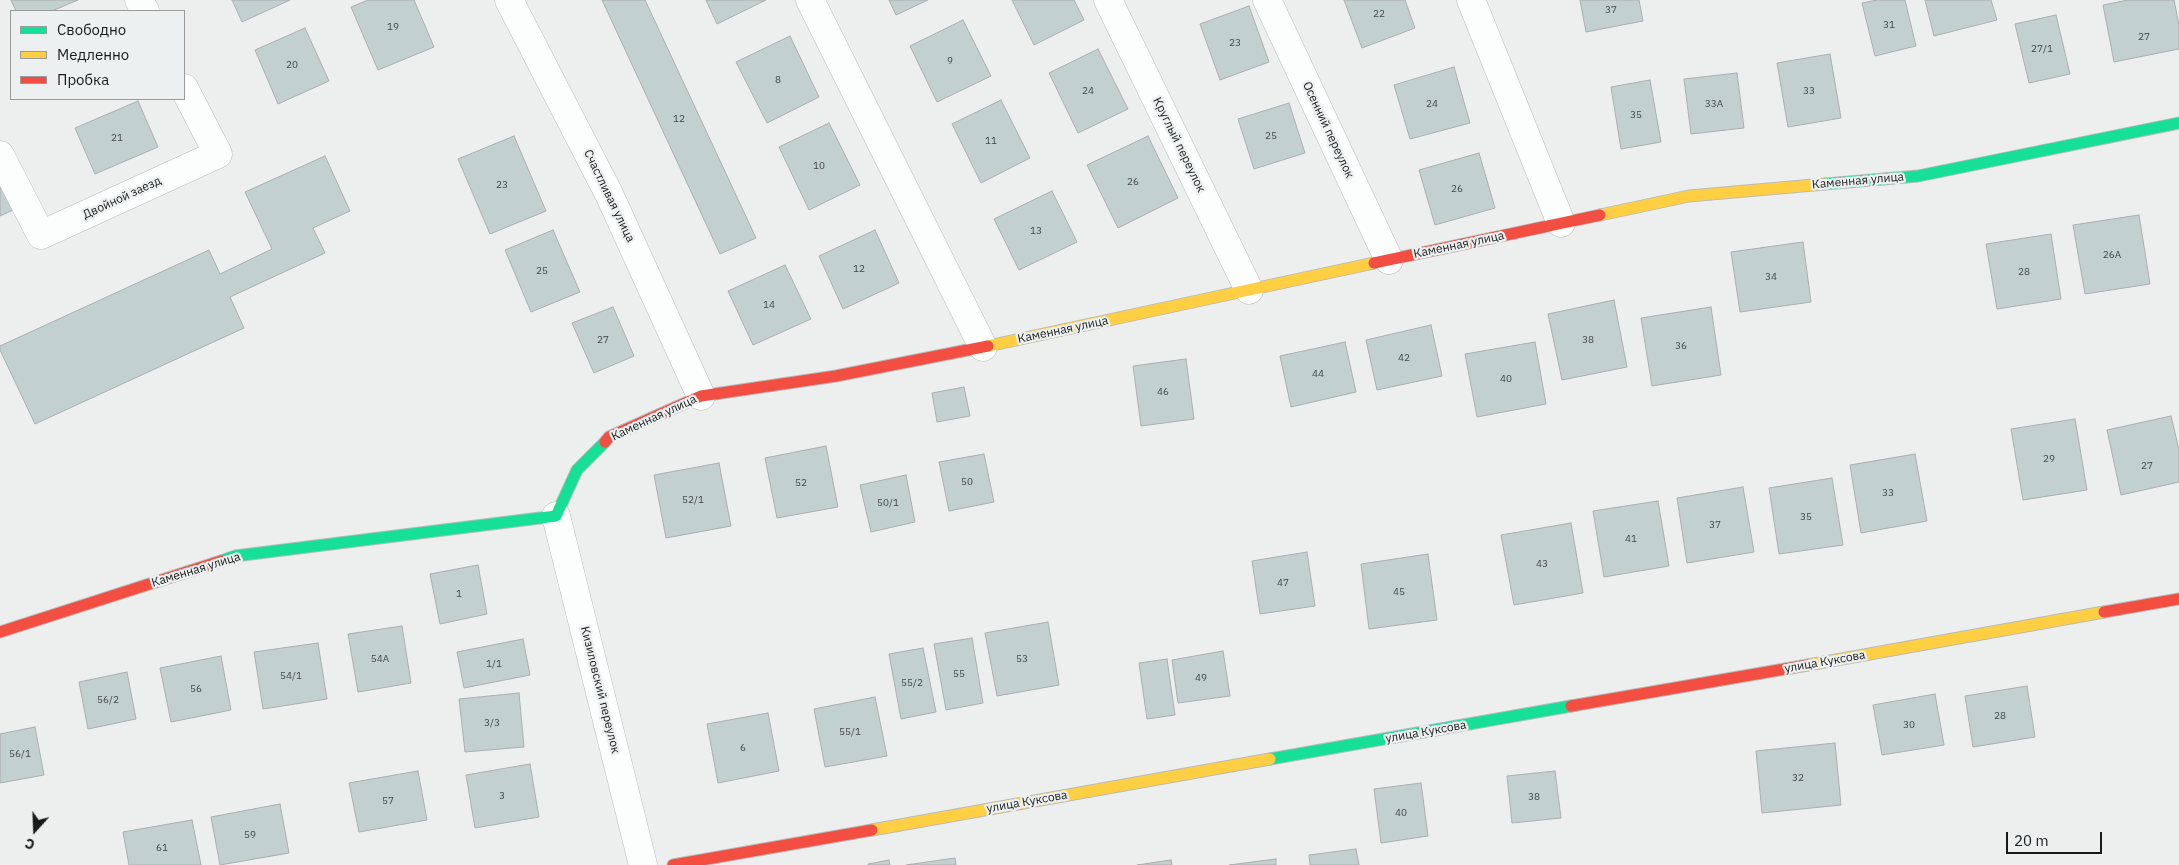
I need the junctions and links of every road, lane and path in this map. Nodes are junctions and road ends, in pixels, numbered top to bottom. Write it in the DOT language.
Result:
graph roads {
  1 [pos="509,0"];
  2 [pos="810,0"];
  3 [pos="1108,0"];
  4 [pos="1267,0"];
  5 [pos="1471,0"];
  6 [pos="185,90"];
  7 [pos="2179,123"];
  8 [pos="0,155"];
  9 [pos="1562,223"];
  10 [pos="1389,260"];
  11 [pos="1249,290"];
  12 [pos="983,346"];
  13 [pos="701,396"];
  14 [pos="556,516"];
  15 [pos="2179,599"];
  16 [pos="0,632"];
  17 [pos="643,865"];
  18 [pos="673,865"];
  1 -- 13 [label="street, Счастливая улица"];
  2 -- 12 [label="street"];
  3 -- 11 [label="street, Круглый переулок"];
  4 -- 10 [label="street, Осенний переулок"];
  5 -- 9 [label="street"];
  6 -- 8 [label="street, Двойной заезд"];
  7 -- 9 [label="street, Каменная улица"];
  9 -- 10 [label="street, Каменная улица"];
  10 -- 11 [label="street, Каменная улица"];
  11 -- 12 [label="street, Каменная улица"];
  12 -- 13 [label="street, Каменная улица"];
  13 -- 14 [label="street, Каменная улица"];
  14 -- 16 [label="street, Каменная улица"];
  14 -- 17 [label="street, Кизиловский переулок"];
  15 -- 18 [label="street, улица Куксова"];
}
